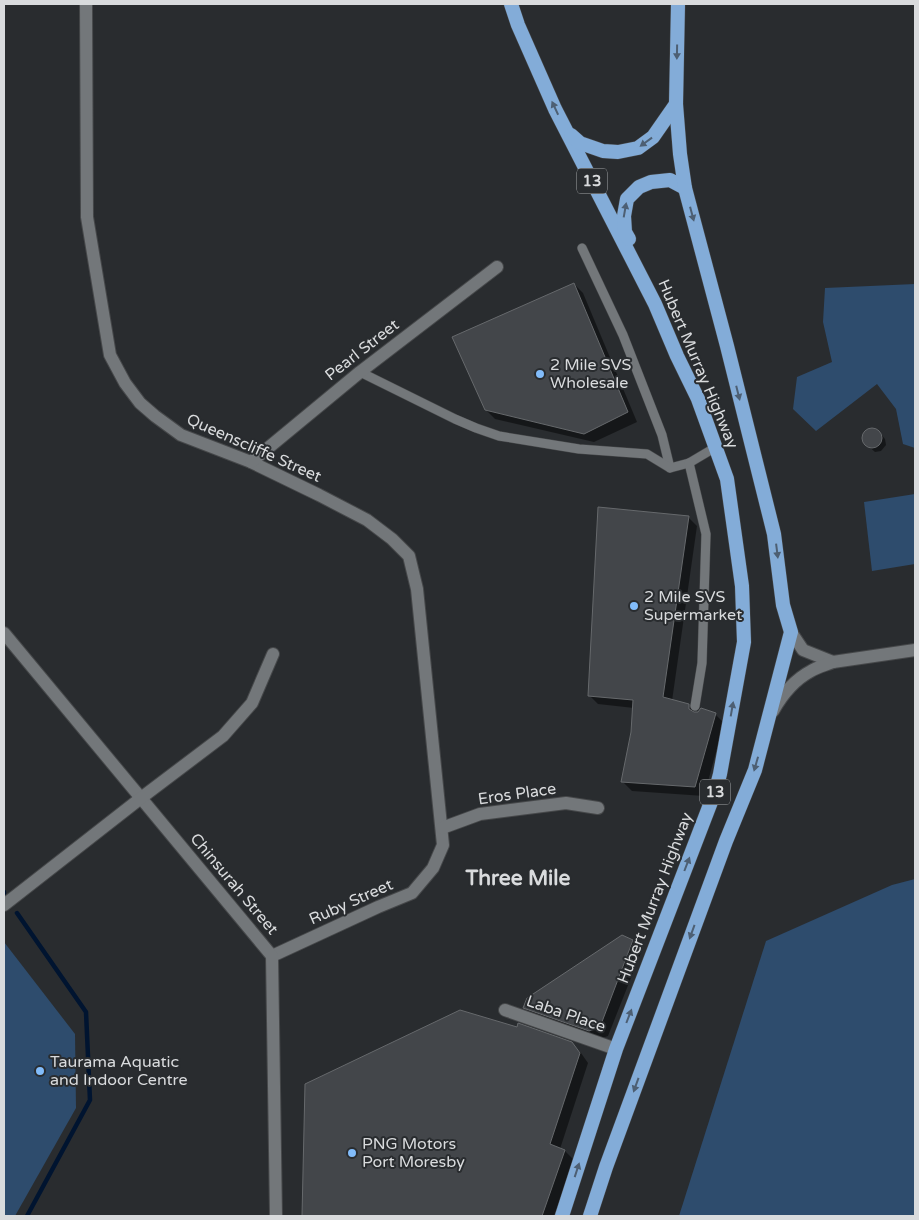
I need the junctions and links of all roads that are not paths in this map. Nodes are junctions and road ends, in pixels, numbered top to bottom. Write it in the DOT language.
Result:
graph roads {
  1 [pos="86,4"];
  2 [pos="511,4"];
  3 [pos="678,4"];
  4 [pos="676,104"];
  5 [pos="565,130"];
  6 [pos="685,188"];
  7 [pos="582,248"];
  8 [pos="496,266"];
  9 [pos="655,304"];
  10 [pos="360,372"];
  11 [pos="716,447"];
  12 [pos="251,462"];
  13 [pos="689,463"];
  14 [pos="670,468"];
  15 [pos="792,632"];
  16 [pos="4,633"];
  17 [pos="915,650"];
  18 [pos="273,654"];
  19 [pos="833,662"];
  20 [pos="695,706"];
  21 [pos="768,721"];
  22 [pos="141,798"];
  23 [pos="598,808"];
  24 [pos="442,828"];
  25 [pos="433,868"];
  26 [pos="4,905"];
  27 [pos="272,956"];
  28 [pos="505,1010"];
  29 [pos="616,1049"];
  30 [pos="606,1166"];
  31 [pos="276,1216"];
  32 [pos="562,1216"];
  33 [pos="590,1216"];
  34 [pos="597,1216"];
  1 -- 12 [label="street, Queenscliffe Street"];
  5 -- 2 [label="highway, Hubert Murray Highway / 13, one-way"];
  3 -- 4 [label="highway, Hubert Murray Highway, one-way"];
  4 -- 5 [label="highway, one-way"];
  4 -- 6 [label="highway, Hubert Murray Highway"];
  5 -- 9 [label="highway, Hubert Murray Highway / 13"];
  9 -- 6 [label="highway, one-way"];
  6 -- 15 [label="highway, Hubert Murray Highway, one-way"];
  7 -- 14 [label="lane"];
  8 -- 10 [label="street, Pearl Street"];
  9 -- 11 [label="highway, Hubert Murray Highway / 13"];
  10 -- 12 [label="street, Pearl Street"];
  10 -- 14 [label="lane"];
  11 -- 13 [label="lane"];
  29 -- 11 [label="highway, Hubert Murray Highway / 13, one-way"];
  12 -- 24 [label="street, Queenscliffe Street"];
  13 -- 14 [label="lane"];
  13 -- 20 [label="lane"];
  15 -- 19 [label="street"];
  15 -- 21 [label="highway, 13"];
  16 -- 22 [label="street, Chinsurah Street"];
  17 -- 19 [label="street"];
  18 -- 22 [label="street"];
  19 -- 21 [label="street"];
  21 -- 30 [label="highway, 13, one-way"];
  22 -- 26 [label="street"];
  22 -- 27 [label="street, Chinsurah Street"];
  23 -- 24 [label="street, Eros Place"];
  24 -- 25 [label="street, Queenscliffe Street"];
  25 -- 27 [label="street, Ruby Street"];
  27 -- 31 [label="street, Chinsurah Street"];
  28 -- 29 [label="street, Laba Place"];
  32 -- 29 [label="highway, Hubert Murray Highway / 13, one-way"];
  30 -- 33 [label="highway, 13"];
  30 -- 34 [label="highway"];
}
